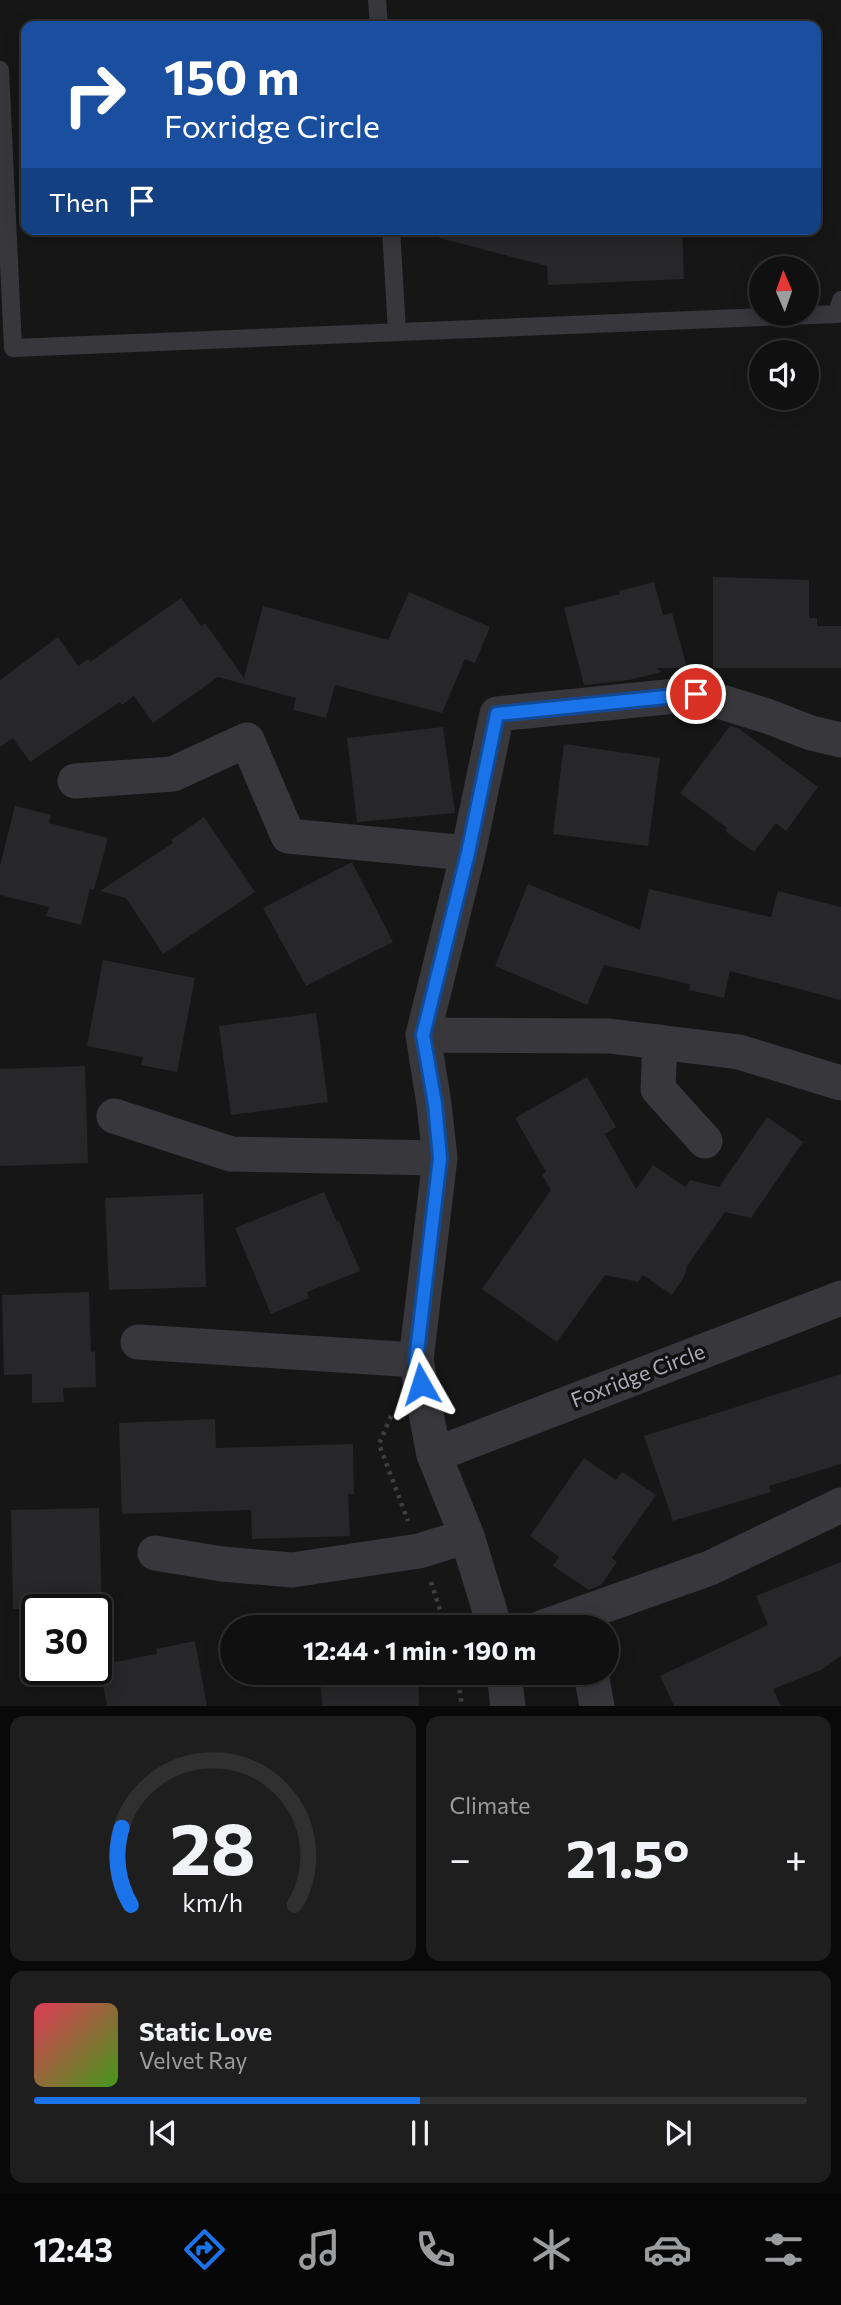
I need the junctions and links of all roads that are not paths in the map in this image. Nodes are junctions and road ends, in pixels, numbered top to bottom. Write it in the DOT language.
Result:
graph roads {
  1 [pos="377,0"];
  2 [pos="379,21"];
  3 [pos="0,70"];
  4 [pos="391,235"];
  5 [pos="841,300"];
  6 [pos="397,331"];
  7 [pos="841,740"];
  8 [pos="75,781"];
  9 [pos="468,853"];
  10 [pos="423,1035"];
  11 [pos="660,1042"];
  12 [pos="841,1083"];
  13 [pos="114,1116"];
  14 [pos="705,1142"];
  15 [pos="440,1158"];
  16 [pos="841,1298"];
  17 [pos="138,1342"];
  18 [pos="416,1360"];
  19 [pos="434,1455"];
  20 [pos="841,1505"];
  21 [pos="467,1536"];
  22 [pos="155,1553"];
  23 [pos="491,1615"];
  24 [pos="594,1615"];
  25 [pos="505,1685"];
  26 [pos="593,1685"];
  27 [pos="508,1706"];
  28 [pos="597,1706"];
  1 -- 2 [label="lane"];
  3 -- 6 [label="lane"];
  4 -- 6 [label="lane"];
  5 -- 6 [label="lane"];
  7 -- 9 [label="street"];
  8 -- 9 [label="street"];
  9 -- 10 [label="street"];
  10 -- 11 [label="street"];
  10 -- 15 [label="street"];
  11 -- 12 [label="street"];
  11 -- 14 [label="street"];
  13 -- 15 [label="street"];
  15 -- 18 [label="street"];
  16 -- 19 [label="street, Foxridge Circle"];
  17 -- 18 [label="street"];
  18 -- 19 [label="street"];
  19 -- 21 [label="street"];
  20 -- 24 [label="street"];
  21 -- 22 [label="street"];
  21 -- 23 [label="street"];
  25 -- 27 [label="street"];
  26 -- 28 [label="street"];
}
